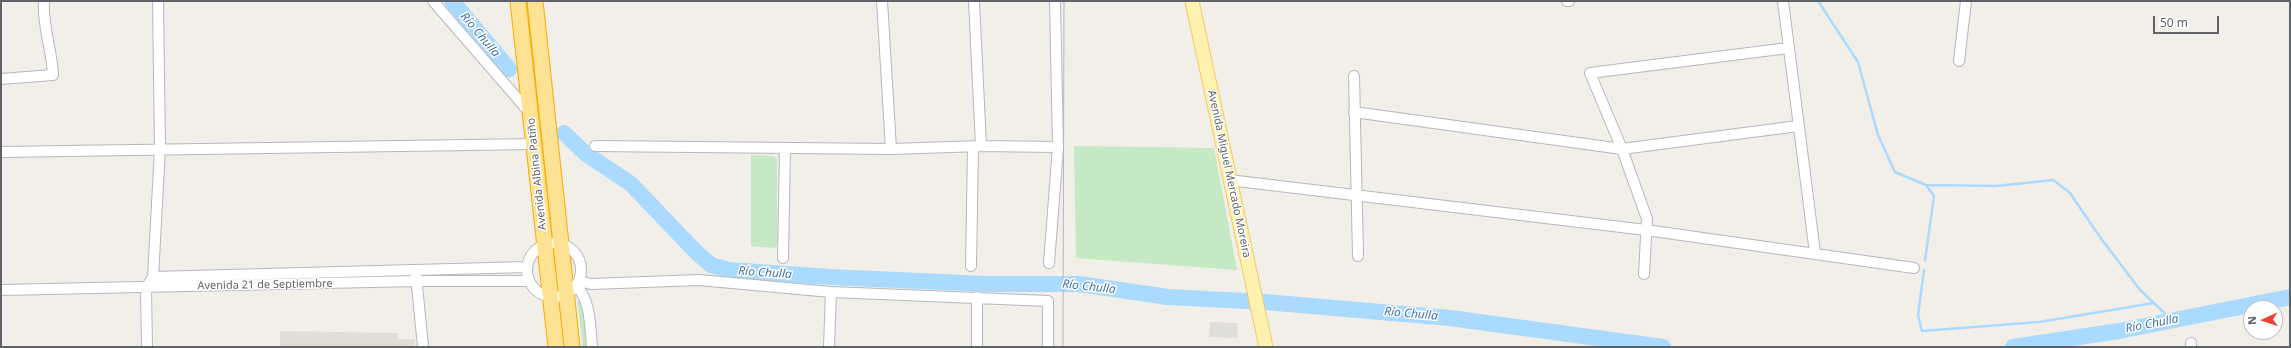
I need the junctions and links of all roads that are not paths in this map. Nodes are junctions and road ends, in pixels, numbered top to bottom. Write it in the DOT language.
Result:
graph roads {
  1 [pos="44,1"];
  2 [pos="158,1"];
  3 [pos="433,1"];
  4 [pos="518,1"];
  5 [pos="535,1"];
  6 [pos="882,1"];
  7 [pos="974,1"];
  8 [pos="1055,1"];
  9 [pos="1192,1"];
  10 [pos="1783,1"];
  11 [pos="1966,1"];
  12 [pos="1788,48"];
  13 [pos="1959,61"];
  14 [pos="1354,76"];
  15 [pos="1,79"];
  16 [pos="1354,112"];
  17 [pos="530,114"];
  18 [pos="1798,126"];
  19 [pos="534,144"];
  20 [pos="595,146"];
  21 [pos="977,146"];
  22 [pos="1058,147"];
  23 [pos="785,148"];
  24 [pos="160,149"];
  25 [pos="891,149"];
  26 [pos="1622,149"];
  27 [pos="1,152"];
  28 [pos="1230,180"];
  29 [pos="1356,195"];
  30 [pos="1646,230"];
  31 [pos="561,243"];
  32 [pos="545,244"];
  33 [pos="1815,253"];
  34 [pos="1358,256"];
  35 [pos="783,258"];
  36 [pos="1050,263"];
  37 [pos="971,266"];
  38 [pos="527,267"];
  39 [pos="1914,268"];
  40 [pos="415,271"];
  41 [pos="1644,274"];
  42 [pos="153,277"];
  43 [pos="417,281"];
  44 [pos="529,281"];
  45 [pos="146,288"];
  46 [pos="574,288"];
  47 [pos="1,290"];
  48 [pos="831,292"];
  49 [pos="977,297"];
  50 [pos="550,298"];
  51 [pos="147,347"];
  52 [pos="423,347"];
  53 [pos="556,347"];
  54 [pos="572,347"];
  55 [pos="592,347"];
  56 [pos="829,347"];
  57 [pos="977,347"];
  58 [pos="1048,347"];
  59 [pos="1266,347"];
  1 -- 15 [label="street"];
  2 -- 24 [label="street"];
  3 -- 17 [label="street"];
  4 -- 17 [label="highway, Avenida Albina Patiño"];
  5 -- 31 [label="highway, Avenida Albina Patiño"];
  6 -- 25 [label="street"];
  7 -- 21 [label="street"];
  8 -- 22 [label="street"];
  9 -- 28 [label="main road, Avenida Miguel Mercado Moreira"];
  10 -- 12 [label="street"];
  11 -- 13 [label="street"];
  12 -- 18 [label="street"];
  12 -- 26 [label="street"];
  14 -- 16 [label="street"];
  16 -- 26 [label="street"];
  16 -- 29 [label="street"];
  17 -- 19 [label="highway, Avenida Albina Patiño"];
  18 -- 26 [label="street"];
  18 -- 33 [label="street"];
  19 -- 24 [label="street"];
  19 -- 32 [label="highway, Avenida Albina Patiño"];
  20 -- 23 [label="street"];
  21 -- 22 [label="street"];
  21 -- 25 [label="street"];
  21 -- 37 [label="street"];
  22 -- 36 [label="street"];
  23 -- 25 [label="street"];
  23 -- 35 [label="street"];
  24 -- 27 [label="street"];
  24 -- 42 [label="street"];
  26 -- 30 [label="street"];
  28 -- 29 [label="street"];
  28 -- 59 [label="main road, Avenida Miguel Mercado Moreira"];
  29 -- 30 [label="street"];
  29 -- 34 [label="street"];
  30 -- 33 [label="street"];
  30 -- 41 [label="street"];
  31 -- 32 [label="street"];
  31 -- 46 [label="highway, Avenida Albina Patiño"];
  32 -- 38 [label="street"];
  32 -- 50 [label="highway, Avenida Albina Patiño"];
  33 -- 39 [label="street"];
  38 -- 40 [label="street, Avenida 21 de Septiembre"];
  38 -- 44 [label="street"];
  40 -- 42 [label="street, Avenida 21 de Septiembre"];
  40 -- 43 [label="street"];
  42 -- 45 [label="street"];
  43 -- 44 [label="street, Avenida 21 de Septiembre"];
  43 -- 45 [label="street, Avenida 21 de Septiembre"];
  43 -- 52 [label="street"];
  44 -- 50 [label="street"];
  45 -- 47 [label="street, Avenida 21 de Septiembre"];
  45 -- 51 [label="street"];
  46 -- 48 [label="street"];
  46 -- 50 [label="street"];
  46 -- 54 [label="highway, Avenida Albina Patiño"];
  46 -- 55 [label="street"];
  48 -- 49 [label="street"];
  48 -- 56 [label="street"];
  49 -- 57 [label="street"];
  49 -- 58 [label="street"];
  50 -- 53 [label="highway, Avenida Albina Patiño"];
}
